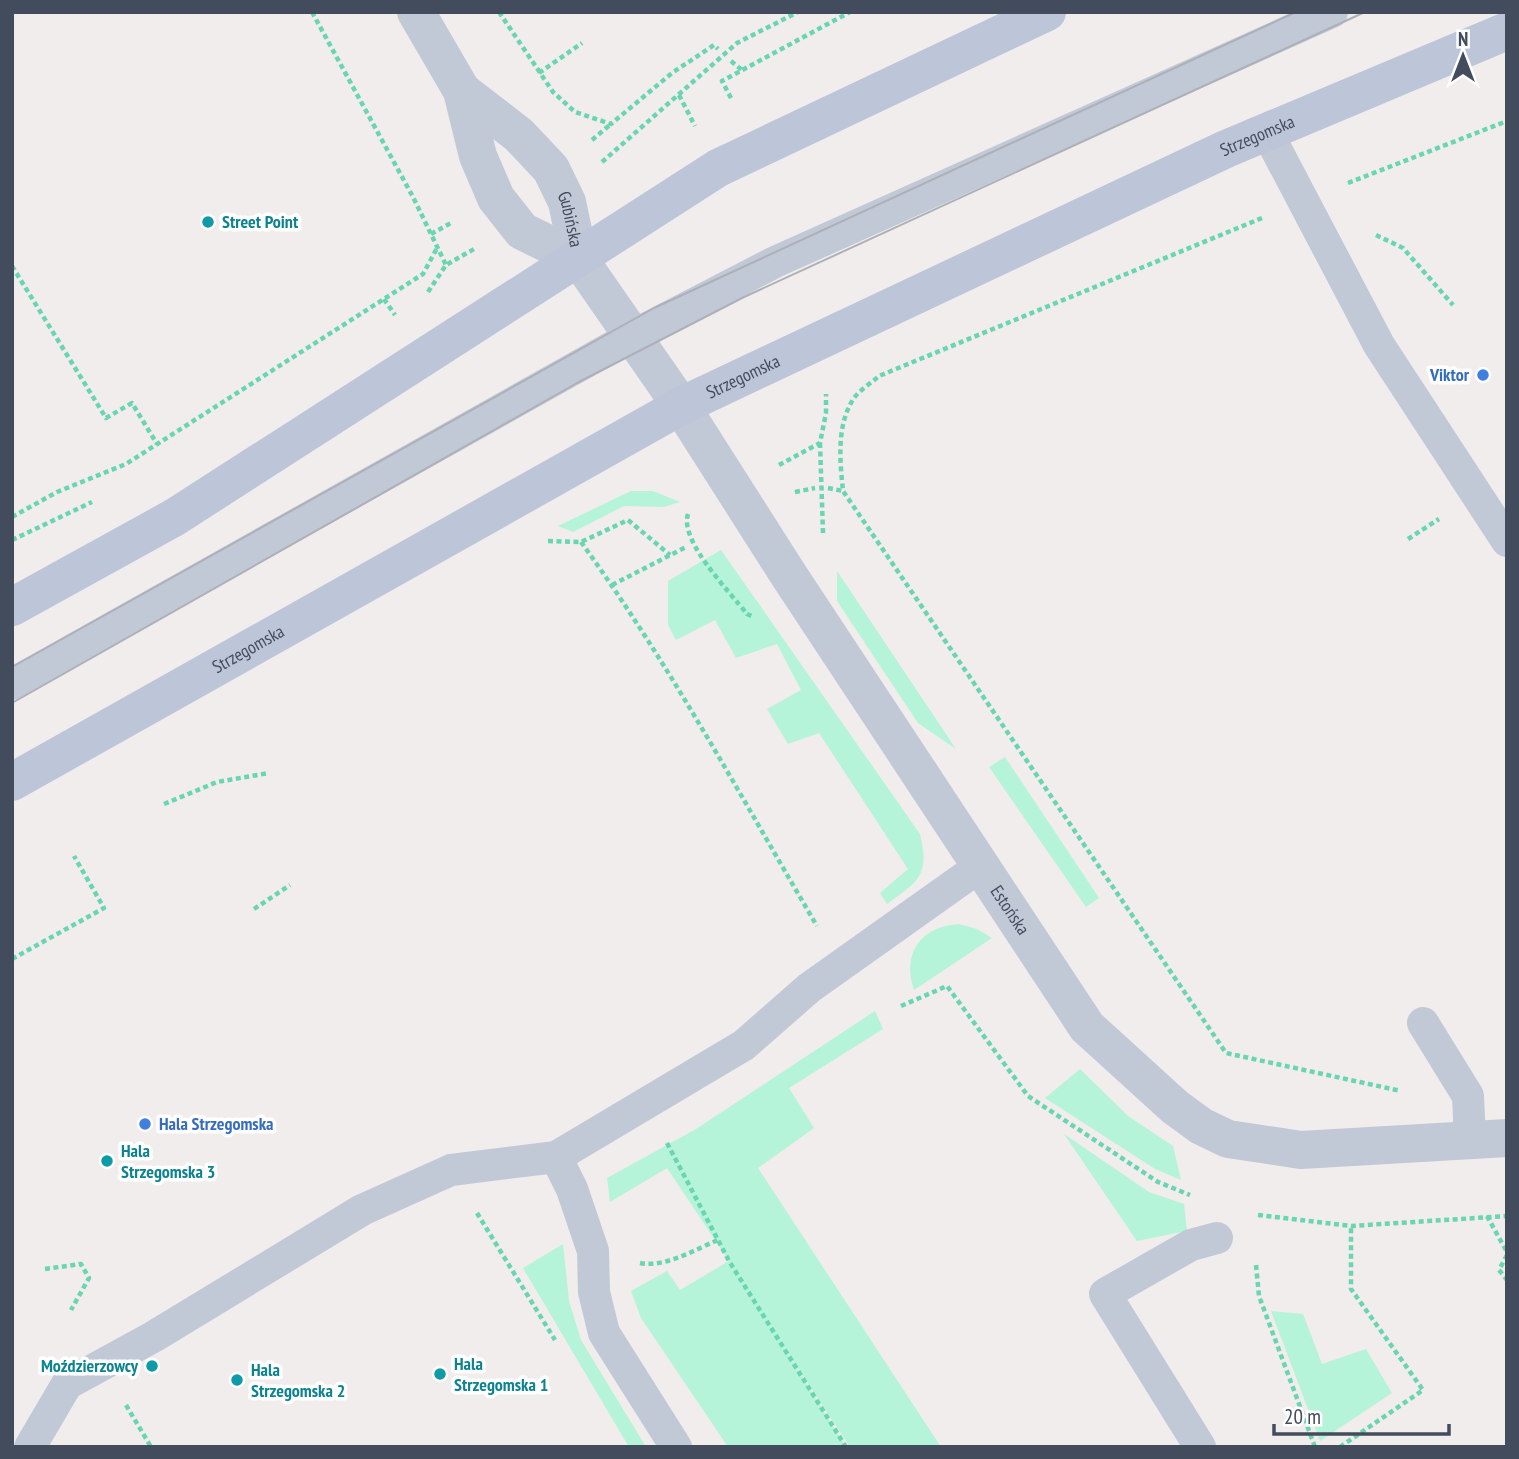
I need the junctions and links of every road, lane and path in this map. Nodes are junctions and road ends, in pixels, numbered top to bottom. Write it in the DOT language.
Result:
graph roads {
  1 [pos="312,12"];
  2 [pos="415,12"];
  3 [pos="499,12"];
  4 [pos="798,12"];
  5 [pos="850,12"];
  6 [pos="1047,12"];
  7 [pos="1332,12"];
  8 [pos="1507,31"];
  9 [pos="582,43"];
  10 [pos="718,49"];
  11 [pos="731,61"];
  12 [pos="742,70"];
  13 [pos="538,72"];
  14 [pos="462,91"];
  15 [pos="679,95"];
  16 [pos="731,98"];
  17 [pos="692,118"];
  18 [pos="1507,121"];
  19 [pos="611,124"];
  20 [pos="1266,132"];
  21 [pos="590,141"];
  22 [pos="618,149"];
  23 [pos="1302,201"];
  24 [pos="455,221"];
  25 [pos="431,234"];
  26 [pos="437,248"];
  27 [pos="579,258"];
  28 [pos="446,265"];
  29 [pos="12,266"];
  30 [pos="634,335"];
  31 [pos="826,398"];
  32 [pos="681,406"];
  33 [pos="157,443"];
  34 [pos="785,462"];
  35 [pos="815,488"];
  36 [pos="828,488"];
  37 [pos="843,491"];
  38 [pos="784,494"];
  39 [pos="12,517"];
  40 [pos="1507,541"];
  41 [pos="581,542"];
  42 [pos="686,547"];
  43 [pos="612,585"];
  44 [pos="12,607"];
  45 [pos="12,684"];
  46 [pos="269,773"];
  47 [pos="12,782"];
  48 [pos="164,804"];
  49 [pos="74,856"];
  50 [pos="982,865"];
  51 [pos="290,885"];
  52 [pos="254,909"];
  53 [pos="12,959"];
  54 [pos="840,967"];
  55 [pos="901,1006"];
  56 [pos="1423,1023"];
  57 [pos="1468,1096"];
  58 [pos="663,1136"];
  59 [pos="1488,1140"];
  60 [pos="556,1157"];
  61 [pos="451,1170"];
  62 [pos="1202,1200"];
  63 [pos="1251,1214"];
  64 [pos="1487,1216"];
  65 [pos="1507,1216"];
  66 [pos="1351,1226"];
  67 [pos="1217,1238"];
  68 [pos="718,1240"];
  69 [pos="1507,1253"];
  70 [pos="1255,1255"];
  71 [pos="628,1260"];
  72 [pos="45,1269"];
  73 [pos="1507,1280"];
  74 [pos="71,1310"];
  75 [pos="556,1343"];
  76 [pos="30,1447"];
  77 [pos="676,1447"];
  78 [pos="846,1447"];
  79 [pos="1200,1447"];
  80 [pos="1315,1447"];
  81 [pos="1340,1447"];
  1 -- 25 [label="path"];
  2 -- 14 [label="street, Gubińska"];
  3 -- 13 [label="path"];
  4 -- 15 [label="path"];
  5 -- 12 [label="path"];
  6 -- 27 [label="main road"];
  7 -- 30 [label="lane"];
  8 -- 20 [label="main road, Strzegomska"];
  9 -- 13 [label="path"];
  10 -- 19 [label="path"];
  11 -- 12 [label="path"];
  12 -- 16 [label="path"];
  13 -- 19 [label="path"];
  14 -- 27 [label="street, Gubińska"];
  14 -- 27 [label="street, Gubińska"];
  15 -- 17 [label="path"];
  15 -- 22 [label="path"];
  18 -- 23 [label="path"];
  19 -- 21 [label="path"];
  20 -- 23 [label="lane"];
  20 -- 32 [label="main road, Strzegomska"];
  23 -- 37 [label="path"];
  23 -- 40 [label="lane"];
  24 -- 25 [label="path"];
  25 -- 26 [label="path"];
  26 -- 28 [label="path"];
  26 -- 33 [label="path"];
  27 -- 30 [label="street, Estońska"];
  27 -- 44 [label="main road"];
  29 -- 33 [label="path"];
  30 -- 32 [label="street, Estońska"];
  30 -- 45 [label="lane"];
  31 -- 34 [label="path"];
  32 -- 47 [label="main road, Strzegomska"];
  32 -- 50 [label="street, Estońska"];
  33 -- 39 [label="path"];
  35 -- 38 [label="path"];
  36 -- 37 [label="path"];
  37 -- 57 [label="path"];
  41 -- 43 [label="path"];
  42 -- 43 [label="path"];
  43 -- 54 [label="path"];
  46 -- 48 [label="path"];
  49 -- 53 [label="path"];
  50 -- 54 [label="lane"];
  50 -- 59 [label="street, Estońska"];
  51 -- 52 [label="path"];
  54 -- 60 [label="lane"];
  55 -- 62 [label="path"];
  56 -- 57 [label="lane"];
  57 -- 59 [label="lane"];
  58 -- 68 [label="path"];
  60 -- 61 [label="lane"];
  60 -- 77 [label="lane"];
  61 -- 75 [label="path"];
  61 -- 76 [label="lane"];
  63 -- 66 [label="path"];
  64 -- 65 [label="path"];
  64 -- 66 [label="path"];
  64 -- 69 [label="path"];
  66 -- 81 [label="path"];
  67 -- 79 [label="lane"];
  68 -- 71 [label="path"];
  68 -- 78 [label="path"];
  69 -- 73 [label="path"];
  70 -- 80 [label="path"];
  72 -- 74 [label="path"];
}
